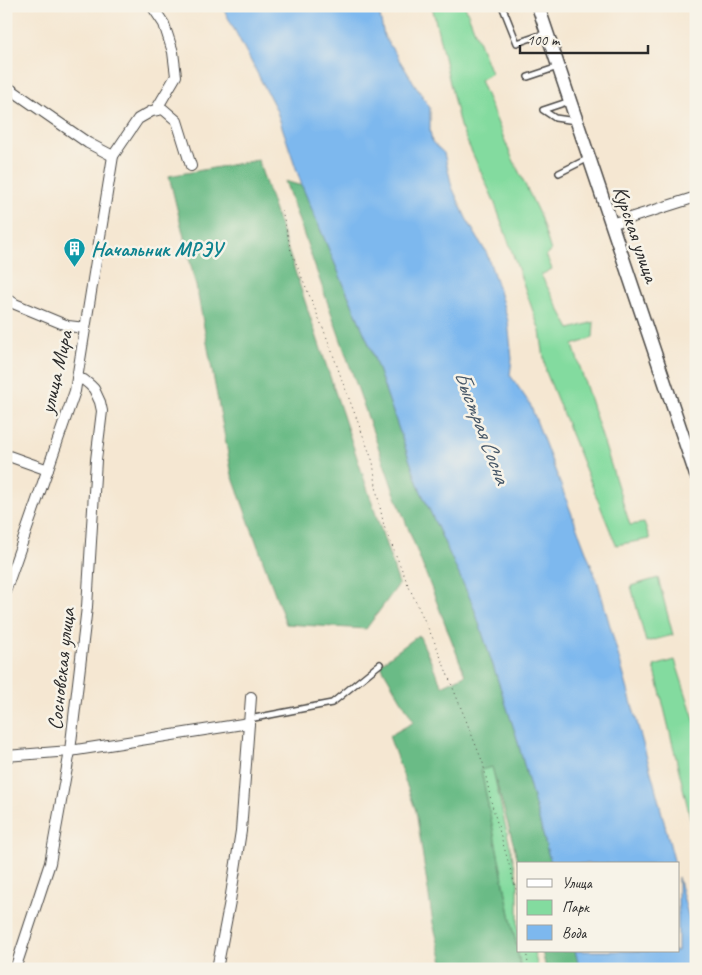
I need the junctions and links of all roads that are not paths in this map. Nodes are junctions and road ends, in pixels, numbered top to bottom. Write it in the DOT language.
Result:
graph roads {
  1 [pos="152,6"];
  2 [pos="538,6"];
  3 [pos="503,8"];
  4 [pos="547,33"];
  5 [pos="558,67"];
  6 [pos="528,77"];
  7 [pos="6,86"];
  8 [pos="570,100"];
  9 [pos="156,110"];
  10 [pos="577,122"];
  11 [pos="113,156"];
  12 [pos="589,158"];
  13 [pos="191,166"];
  14 [pos="559,173"];
  15 [pos="696,197"];
  16 [pos="611,224"];
  17 [pos="6,298"];
  18 [pos="85,328"];
  19 [pos="77,379"];
  20 [pos="6,455"];
  21 [pos="48,470"];
  22 [pos="696,475"];
  23 [pos="6,589"];
  24 [pos="380,664"];
  25 [pos="251,697"];
  26 [pos="249,721"];
  27 [pos="70,751"];
  28 [pos="6,756"];
  29 [pos="16,969"];
  30 [pos="217,969"];
  1 -- 9 [label="street"];
  2 -- 4 [label="street, Курская улица"];
  3 -- 4 [label="lane"];
  4 -- 5 [label="street, Курская улица"];
  5 -- 6 [label="lane"];
  5 -- 8 [label="street, Курская улица"];
  7 -- 11 [label="street"];
  8 -- 10 [label="street, Курская улица"];
  8 -- 10 [label="lane"];
  9 -- 11 [label="street"];
  9 -- 13 [label="street"];
  10 -- 12 [label="street, Курская улица"];
  11 -- 18 [label="street, улица Мира"];
  12 -- 14 [label="lane"];
  12 -- 16 [label="street, Курская улица"];
  15 -- 16 [label="street"];
  16 -- 22 [label="street, Курская улица"];
  17 -- 18 [label="street"];
  18 -- 19 [label="street, улица Мира"];
  19 -- 21 [label="street, улица Мира"];
  19 -- 27 [label="street, Сосновская улица"];
  20 -- 21 [label="street"];
  21 -- 23 [label="street, улица Мира"];
  24 -- 26 [label="lane"];
  25 -- 26 [label="street"];
  26 -- 27 [label="street"];
  26 -- 30 [label="street"];
  27 -- 28 [label="street"];
  27 -- 29 [label="street, Сосновская улица"];
}
